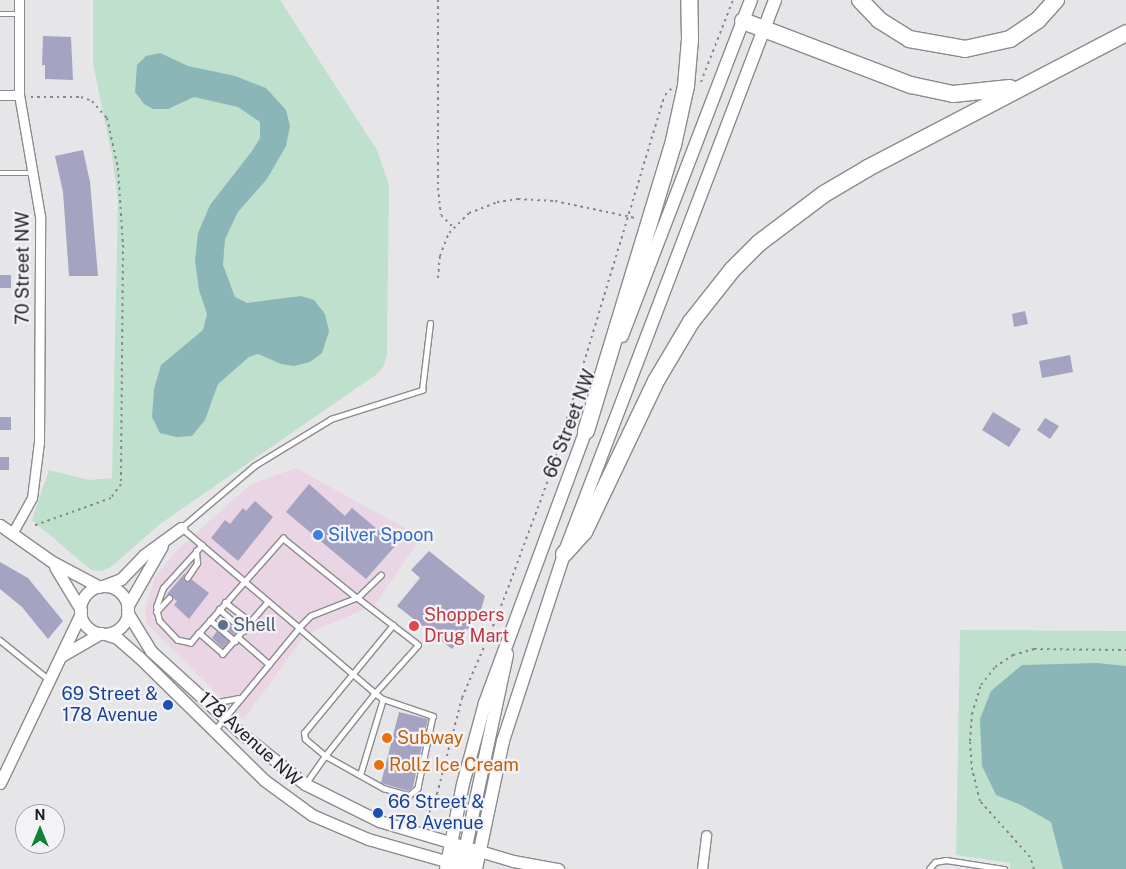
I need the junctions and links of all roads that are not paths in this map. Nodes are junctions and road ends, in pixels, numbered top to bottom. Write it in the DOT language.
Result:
graph roads {
  1 [pos="19,0"];
  2 [pos="689,0"];
  3 [pos="751,0"];
  4 [pos="775,0"];
  5 [pos="860,0"];
  6 [pos="1056,0"];
  7 [pos="0,14"];
  8 [pos="19,14"];
  9 [pos="743,21"];
  10 [pos="764,28"];
  11 [pos="1126,33"];
  12 [pos="1050,74"];
  13 [pos="0,95"];
  14 [pos="19,95"];
  15 [pos="0,173"];
  16 [pos="35,173"];
  17 [pos="430,322"];
  18 [pos="586,431"];
  19 [pos="0,525"];
  20 [pos="181,528"];
  21 [pos="13,532"];
  22 [pos="167,539"];
  23 [pos="202,545"];
  24 [pos="196,551"];
  25 [pos="564,554"];
  26 [pos="51,561"];
  27 [pos="381,575"];
  28 [pos="187,578"];
  29 [pos="243,580"];
  30 [pos="101,587"];
  31 [pos="170,598"];
  32 [pos="357,598"];
  33 [pos="225,602"];
  34 [pos="268,602"];
  35 [pos="127,609"];
  36 [pos="219,609"];
  37 [pos="81,611"];
  38 [pos="156,612"];
  39 [pos="210,620"];
  40 [pos="251,622"];
  41 [pos="393,625"];
  42 [pos="299,628"];
  43 [pos="244,631"];
  44 [pos="510,631"];
  45 [pos="199,633"];
  46 [pos="103,634"];
  47 [pos="0,640"];
  48 [pos="237,640"];
  49 [pos="63,655"];
  50 [pos="269,664"];
  51 [pos="352,673"];
  52 [pos="47,678"];
  53 [pos="375,693"];
  54 [pos="242,696"];
  55 [pos="383,699"];
  56 [pos="205,702"];
  57 [pos="224,718"];
  58 [pos="213,732"];
  59 [pos="325,756"];
  60 [pos="360,775"];
  61 [pos="0,783"];
  62 [pos="305,784"];
  63 [pos="706,836"];
  64 [pos="450,841"];
  65 [pos="472,848"];
  66 [pos="452,866"];
  67 [pos="475,869"];
  68 [pos="558,869"];
  69 [pos="702,869"];
  70 [pos="929,869"];
  71 [pos="1004,869"];
  1 -- 8 [label="street, 70 Street NW"];
  2 -- 18 [label="highway"];
  3 -- 9 [label="main road, 66 Street NW"];
  4 -- 10 [label="main road"];
  5 -- 6 [label="highway"];
  7 -- 8 [label="lane"];
  8 -- 14 [label="street, 70 Street NW"];
  9 -- 10 [label="highway"];
  9 -- 18 [label="main road, 66 Street NW"];
  10 -- 12 [label="highway"];
  10 -- 25 [label="main road"];
  11 -- 12 [label="highway"];
  12 -- 25 [label="highway"];
  13 -- 14 [label="street"];
  14 -- 16 [label="street, 70 Street NW"];
  15 -- 16 [label="lane"];
  16 -- 21 [label="street, 70 Street NW"];
  17 -- 20 [label="lane"];
  18 -- 44 [label="main road, 66 Street NW"];
  19 -- 21 [label="street"];
  20 -- 22 [label="street"];
  20 -- 23 [label="lane"];
  21 -- 26 [label="street"];
  22 -- 30 [label="street"];
  22 -- 35 [label="street"];
  23 -- 24 [label="lane"];
  23 -- 29 [label="lane"];
  24 -- 28 [label="lane"];
  24 -- 38 [label="lane"];
  25 -- 65 [label="main road"];
  26 -- 30 [label="street"];
  26 -- 37 [label="street"];
  27 -- 32 [label="lane"];
  29 -- 32 [label="lane"];
  29 -- 33 [label="lane"];
  29 -- 34 [label="lane"];
  30 -- 35 [label="street"];
  30 -- 37 [label="street"];
  31 -- 38 [label="lane"];
  32 -- 41 [label="lane"];
  32 -- 42 [label="lane"];
  33 -- 36 [label="lane"];
  33 -- 40 [label="lane"];
  34 -- 40 [label="lane"];
  34 -- 42 [label="lane"];
  35 -- 46 [label="street"];
  35 -- 56 [label="street, 178 Avenue NW"];
  36 -- 39 [label="lane"];
  36 -- 43 [label="lane"];
  37 -- 46 [label="street"];
  37 -- 49 [label="street"];
  38 -- 45 [label="lane"];
  39 -- 45 [label="lane"];
  39 -- 48 [label="lane"];
  40 -- 43 [label="lane"];
  41 -- 51 [label="lane"];
  41 -- 53 [label="lane"];
  42 -- 50 [label="lane"];
  42 -- 51 [label="lane"];
  43 -- 48 [label="lane"];
  44 -- 64 [label="main road, 66 Street NW"];
  44 -- 65 [label="main road"];
  45 -- 48 [label="lane"];
  46 -- 49 [label="street"];
  46 -- 58 [label="street, 178 Avenue NW"];
  47 -- 52 [label="lane"];
  48 -- 50 [label="lane"];
  49 -- 52 [label="street"];
  50 -- 54 [label="lane"];
  51 -- 53 [label="lane"];
  51 -- 59 [label="lane"];
  52 -- 61 [label="street"];
  53 -- 55 [label="lane"];
  53 -- 59 [label="lane"];
  54 -- 56 [label="lane"];
  54 -- 57 [label="lane"];
  55 -- 60 [label="lane"];
  55 -- 60 [label="lane"];
  56 -- 57 [label="street, 178 Avenue NW"];
  57 -- 58 [label="lane"];
  57 -- 62 [label="street, 178 Avenue NW"];
  58 -- 66 [label="street, 178 Avenue NW"];
  59 -- 60 [label="lane"];
  59 -- 62 [label="lane"];
  62 -- 64 [label="street, 178 Avenue NW"];
  63 -- 69 [label="street"];
  64 -- 65 [label="street, 178 Avenue NW"];
  64 -- 66 [label="main road, 66 Street NW"];
  65 -- 67 [label="main road"];
  65 -- 68 [label="street, 178 Avenue NW"];
  66 -- 67 [label="street, 178 Avenue NW"];
  70 -- 71 [label="lane"];
}
